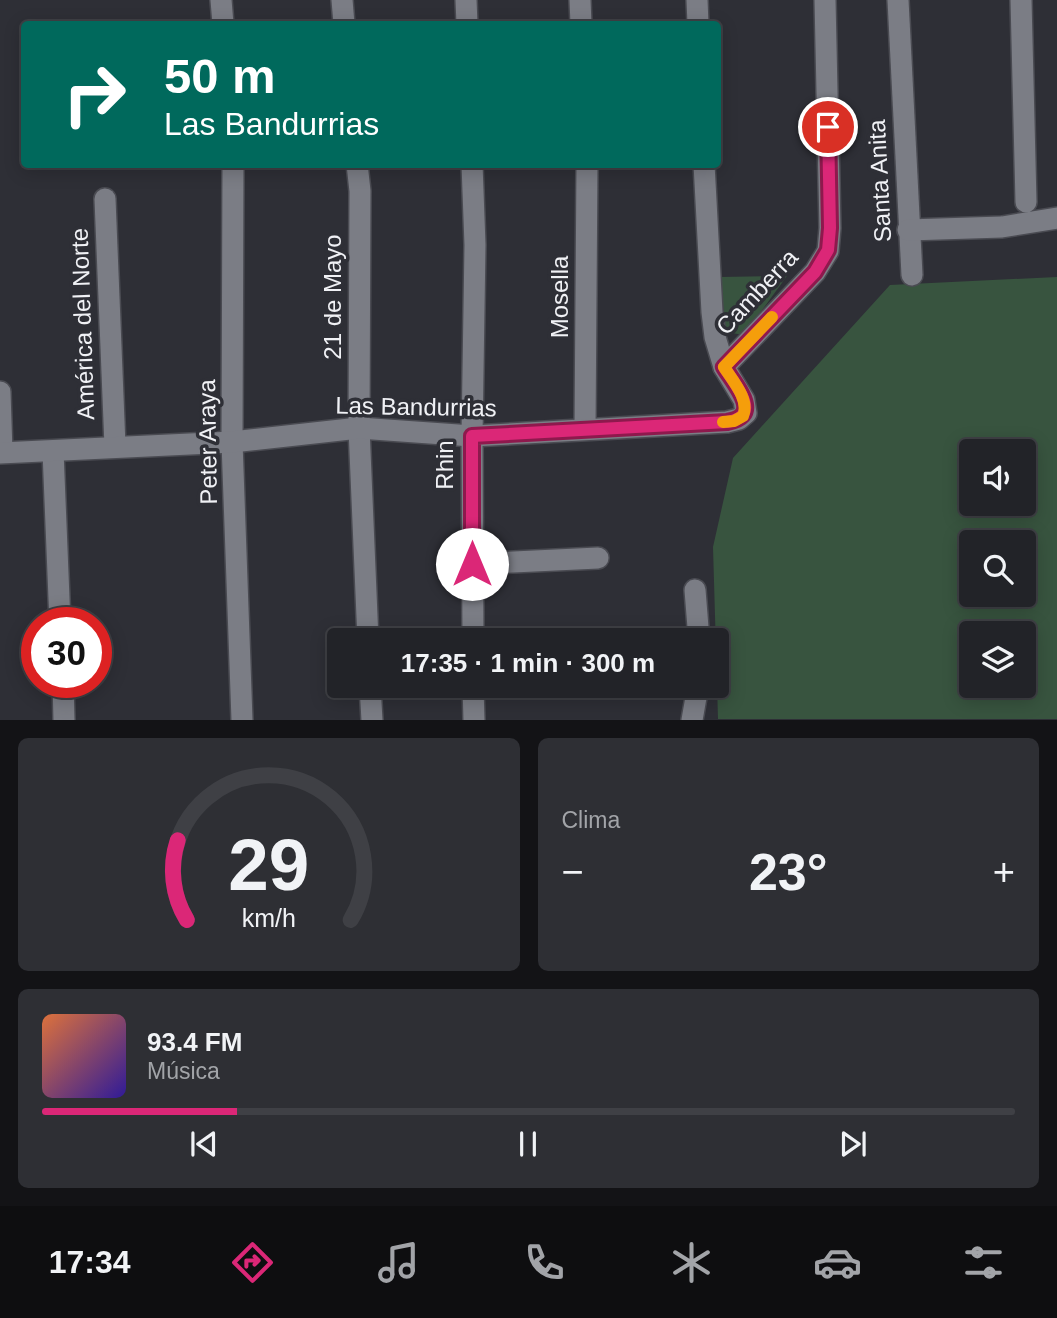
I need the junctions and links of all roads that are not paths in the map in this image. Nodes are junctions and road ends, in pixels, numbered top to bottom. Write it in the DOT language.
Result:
graph roads {
  1 [pos="222,0"];
  2 [pos="342,0"];
  3 [pos="466,0"];
  4 [pos="580,0"];
  5 [pos="697,0"];
  6 [pos="825,0"];
  7 [pos="898,0"];
  8 [pos="1021,0"];
  9 [pos="223,21"];
  10 [pos="344,21"];
  11 [pos="467,21"];
  12 [pos="581,21"];
  13 [pos="698,21"];
  14 [pos="233,168"];
  15 [pos="357,168"];
  16 [pos="472,168"];
  17 [pos="587,168"];
  18 [pos="704,168"];
  19 [pos="104,199"];
  20 [pos="1026,202"];
  21 [pos="1057,218"];
  22 [pos="908,230"];
  23 [pos="912,275"];
  24 [pos="724,367"];
  25 [pos="0,392"];
  26 [pos="359,428"];
  27 [pos="585,429"];
  28 [pos="472,436"];
  29 [pos="232,442"];
  30 [pos="115,446"];
  31 [pos="53,451"];
  32 [pos="1,453"];
  33 [pos="598,558"];
  34 [pos="472,564"];
  35 [pos="695,590"];
  36 [pos="59,607"];
  37 [pos="367,628"];
  38 [pos="473,628"];
  39 [pos="698,628"];
  40 [pos="63,698"];
  41 [pos="371,698"];
  42 [pos="473,698"];
  43 [pos="696,698"];
  44 [pos="64,719"];
  45 [pos="242,719"];
  46 [pos="372,719"];
  47 [pos="474,719"];
  48 [pos="692,719"];
  1 -- 9 [label="street"];
  2 -- 10 [label="street"];
  3 -- 11 [label="street"];
  4 -- 12 [label="street"];
  5 -- 13 [label="street"];
  6 -- 24 [label="street, Camberra"];
  7 -- 22 [label="street, Santa Anita"];
  8 -- 20 [label="street"];
  14 -- 29 [label="street, Peter Araya"];
  15 -- 26 [label="street, 21 de Mayo"];
  16 -- 28 [label="street, Rhin"];
  17 -- 27 [label="street, Mosella"];
  18 -- 24 [label="street"];
  19 -- 30 [label="street, América del Norte"];
  21 -- 22 [label="street"];
  22 -- 23 [label="street, Santa Anita"];
  24 -- 27 [label="street, Las Bandurrias"];
  25 -- 32 [label="street"];
  26 -- 28 [label="street, Las Bandurrias"];
  26 -- 29 [label="street, Las Bandurrias"];
  26 -- 37 [label="street, 21 de Mayo"];
  27 -- 28 [label="street, Las Bandurrias"];
  28 -- 34 [label="street, Rhin"];
  29 -- 30 [label="street, Las Bandurrias"];
  29 -- 45 [label="street, Peter Araya"];
  30 -- 31 [label="street, Las Bandurrias"];
  31 -- 32 [label="street, Las Bandurrias"];
  31 -- 36 [label="street"];
  33 -- 34 [label="street"];
  34 -- 38 [label="street, Rhin"];
  35 -- 39 [label="street"];
  40 -- 44 [label="street"];
  41 -- 46 [label="street"];
  42 -- 47 [label="street"];
  43 -- 48 [label="street"];
}
